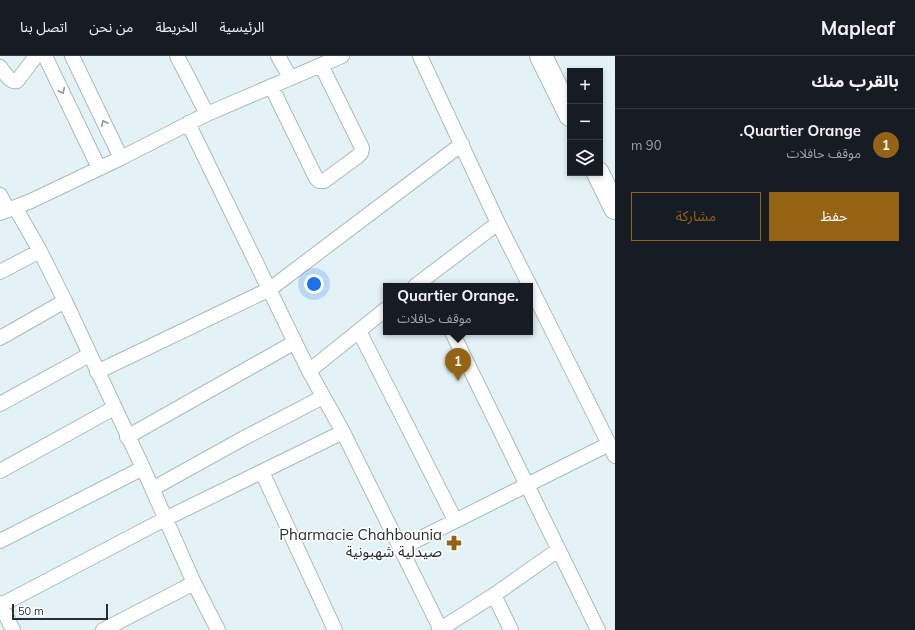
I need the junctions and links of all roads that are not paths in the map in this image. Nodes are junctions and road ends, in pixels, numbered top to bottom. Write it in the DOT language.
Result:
graph roads {
  1 [pos="36,56"];
  2 [pos="45,56"];
  3 [pos="72,56"];
  4 [pos="177,56"];
  5 [pos="278,56"];
  6 [pos="342,56"];
  7 [pos="420,56"];
  8 [pos="541,56"];
  9 [pos="321,65"];
  10 [pos="0,67"];
  11 [pos="290,77"];
  12 [pos="271,86"];
  13 [pos="567,109"];
  14 [pos="207,114"];
  15 [pos="188,123"];
  16 [pos="462,144"];
  17 [pos="122,158"];
  18 [pos="99,168"];
  19 [pos="599,176"];
  20 [pos="0,195"];
  21 [pos="615,208"];
  22 [pos="8,210"];
  23 [pos="498,223"];
  24 [pos="40,251"];
  25 [pos="0,272"];
  26 [pos="423,283"];
  27 [pos="528,283"];
  28 [pos="270,289"];
  29 [pos="533,292"];
  30 [pos="65,301"];
  31 [pos="383,311"];
  32 [pos="359,331"];
  33 [pos="453,335"];
  34 [pos="0,338"];
  35 [pos="294,342"];
  36 [pos="89,355"];
  37 [pos="309,371"];
  38 [pos="97,372"];
  39 [pos="323,397"];
  40 [pos="0,404"];
  41 [pos="114,408"];
  42 [pos="343,432"];
  43 [pos="127,437"];
  44 [pos="612,450"];
  45 [pos="143,468"];
  46 [pos="0,471"];
  47 [pos="262,472"];
  48 [pos="527,485"];
  49 [pos="152,490"];
  50 [pos="165,519"];
  51 [pos="455,520"];
  52 [pos="0,541"];
  53 [pos="400,548"];
  54 [pos="558,550"];
  55 [pos="194,582"];
  56 [pos="494,596"];
  57 [pos="0,604"];
  58 [pos="13,630"];
  59 [pos="103,630"];
  60 [pos="218,630"];
  61 [pos="335,630"];
  62 [pos="440,630"];
  63 [pos="511,630"];
  64 [pos="598,630"];
  1 -- 10 [label="street"];
  2 -- 18 [label="street, one-way"];
  17 -- 3 [label="street, one-way"];
  4 -- 14 [label="street"];
  5 -- 11 [label="street"];
  6 -- 9 [label="street"];
  7 -- 16 [label="street"];
  8 -- 13 [label="main road"];
  9 -- 11 [label="street"];
  9 -- 12 [label="street"];
  11 -- 12 [label="street"];
  12 -- 14 [label="street"];
  14 -- 15 [label="street"];
  15 -- 17 [label="street"];
  15 -- 28 [label="street"];
  16 -- 23 [label="street"];
  16 -- 28 [label="street"];
  17 -- 18 [label="street"];
  18 -- 22 [label="street"];
  19 -- 21 [label="main road"];
  20 -- 22 [label="street"];
  22 -- 24 [label="street"];
  23 -- 26 [label="street"];
  23 -- 27 [label="street"];
  24 -- 25 [label="street"];
  24 -- 30 [label="street"];
  28 -- 35 [label="street"];
  28 -- 38 [label="street"];
  29 -- 44 [label="street"];
  30 -- 34 [label="street"];
  30 -- 36 [label="street"];
  31 -- 32 [label="street"];
  32 -- 37 [label="street"];
  32 -- 51 [label="street"];
  33 -- 48 [label="street"];
  35 -- 37 [label="street"];
  35 -- 43 [label="street"];
  36 -- 38 [label="street"];
  36 -- 40 [label="street"];
  37 -- 39 [label="street"];
  38 -- 41 [label="street"];
  39 -- 42 [label="street"];
  39 -- 49 [label="street"];
  41 -- 43 [label="street"];
  41 -- 46 [label="street"];
  42 -- 47 [label="street"];
  42 -- 53 [label="street"];
  43 -- 45 [label="street"];
  44 -- 48 [label="street"];
  45 -- 49 [label="street"];
  45 -- 52 [label="street"];
  47 -- 50 [label="street"];
  47 -- 61 [label="street"];
  48 -- 51 [label="street"];
  48 -- 54 [label="street"];
  49 -- 50 [label="street"];
  50 -- 55 [label="street"];
  50 -- 57 [label="street"];
  51 -- 53 [label="street"];
  53 -- 62 [label="street"];
  54 -- 56 [label="street"];
  54 -- 64 [label="street"];
  55 -- 59 [label="street"];
  55 -- 60 [label="street"];
  56 -- 62 [label="street"];
  56 -- 63 [label="street"];
  57 -- 58 [label="street"];
}
